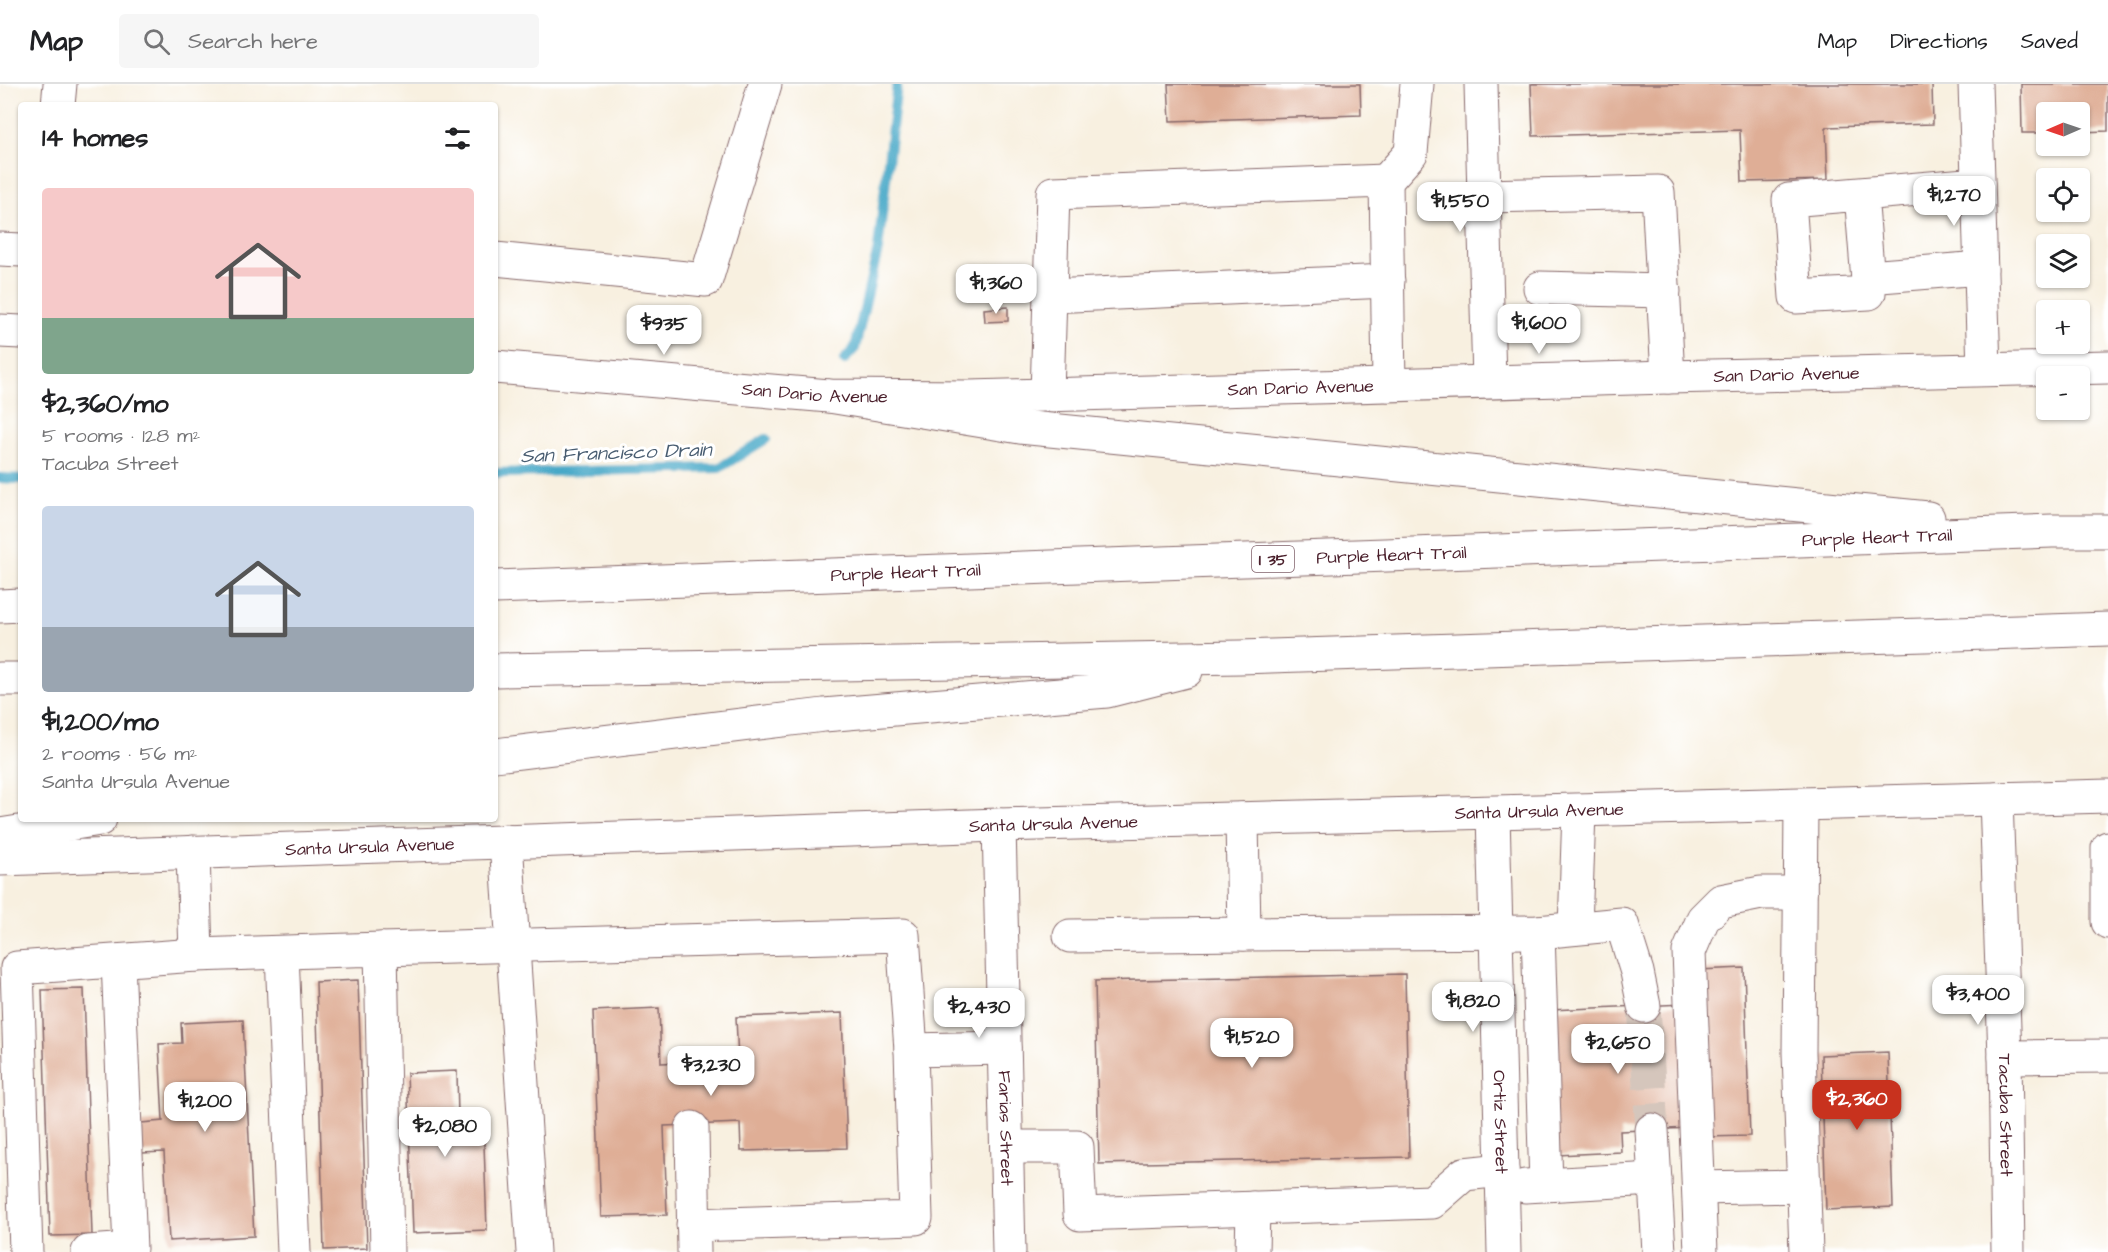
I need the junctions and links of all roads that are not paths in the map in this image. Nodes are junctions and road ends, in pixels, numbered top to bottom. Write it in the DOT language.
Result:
graph roads {
  1 [pos="60,84"];
  2 [pos="765,84"];
  3 [pos="1417,84"];
  4 [pos="1481,84"];
  5 [pos="1975,84"];
  6 [pos="58,102"];
  7 [pos="1386,181"];
  8 [pos="1978,184"];
  9 [pos="1861,194"];
  10 [pos="1484,196"];
  11 [pos="0,249"];
  12 [pos="18,250"];
  13 [pos="498,259"];
  14 [pos="1981,268"];
  15 [pos="1868,277"];
  16 [pos="1388,281"];
  17 [pos="1540,288"];
  18 [pos="1664,291"];
  19 [pos="1050,296"];
  20 [pos="0,331"];
  21 [pos="18,332"];
  22 [pos="498,367"];
  23 [pos="2108,367"];
  24 [pos="1984,369"];
  25 [pos="1668,377"];
  26 [pos="1489,381"];
  27 [pos="1389,384"];
  28 [pos="1047,394"];
  29 [pos="829,396"];
  30 [pos="2052,531"];
  31 [pos="2108,531"];
  32 [pos="498,587"];
  33 [pos="18,605"];
  34 [pos="0,606"];
  35 [pos="2108,629"];
  36 [pos="1240,657"];
  37 [pos="498,670"];
  38 [pos="0,679"];
  39 [pos="18,679"];
  40 [pos="498,755"];
  41 [pos="2108,796"];
  42 [pos="1996,799"];
  43 [pos="1801,805"];
  44 [pos="1579,810"];
  45 [pos="1492,813"];
  46 [pos="1242,819"];
  47 [pos="81,822"];
  48 [pos="999,825"];
  49 [pos="0,835"];
  50 [pos="506,841"];
  51 [pos="2108,848"];
  52 [pos="193,852"];
  53 [pos="0,859"];
  54 [pos="2108,880"];
  55 [pos="1800,893"];
  56 [pos="2108,922"];
  57 [pos="1575,928"];
  58 [pos="1496,932"];
  59 [pos="1538,932"];
  60 [pos="1244,934"];
  61 [pos="1070,936"];
  62 [pos="514,945"];
  63 [pos="381,949"];
  64 [pos="282,953"];
  65 [pos="196,955"];
  66 [pos="118,961"];
  67 [pos="1644,1006"];
  68 [pos="1005,1048"];
  69 [pos="911,1050"];
  70 [pos="2108,1056"];
  71 [pos="2005,1057"];
  72 [pos="692,1128"];
  73 [pos="1652,1130"];
  74 [pos="1007,1147"];
  75 [pos="1502,1179"];
  76 [pos="1655,1179"];
  77 [pos="1546,1185"];
  78 [pos="1804,1186"];
  79 [pos="1699,1188"];
  80 [pos="1253,1208"];
  81 [pos="694,1238"];
  82 [pos="26,1252"];
  83 [pos="88,1252"];
  84 [pos="294,1252"];
  85 [pos="387,1252"];
  86 [pos="533,1252"];
  87 [pos="1009,1252"];
  88 [pos="1252,1252"];
  89 [pos="1504,1252"];
  90 [pos="1659,1252"];
  91 [pos="1701,1252"];
  92 [pos="1806,1252"];
  93 [pos="2008,1252"];
  1 -- 6 [label="main road"];
  2 -- 13 [label="main road"];
  3 -- 7 [label="main road"];
  4 -- 10 [label="main road"];
  5 -- 8 [label="main road"];
  7 -- 16 [label="main road"];
  7 -- 19 [label="main road"];
  8 -- 9 [label="main road"];
  8 -- 14 [label="main road"];
  9 -- 15 [label="main road"];
  9 -- 15 [label="main road"];
  10 -- 18 [label="main road"];
  10 -- 26 [label="main road"];
  11 -- 12 [label="main road"];
  14 -- 15 [label="main road"];
  14 -- 24 [label="main road"];
  16 -- 19 [label="main road"];
  16 -- 27 [label="main road"];
  17 -- 18 [label="main road"];
  18 -- 25 [label="main road"];
  19 -- 28 [label="main road"];
  20 -- 21 [label="main road"];
  22 -- 29 [label="main road, San Dario Avenue"];
  23 -- 24 [label="main road, San Dario Avenue"];
  24 -- 25 [label="main road, San Dario Avenue"];
  25 -- 26 [label="main road, San Dario Avenue"];
  26 -- 27 [label="main road, San Dario Avenue"];
  27 -- 28 [label="main road, San Dario Avenue"];
  28 -- 29 [label="main road, San Dario Avenue"];
  29 -- 30 [label="main road"];
  30 -- 31 [label="main road, Purple Heart Trail / I 35"];
  30 -- 32 [label="main road, Purple Heart Trail / I 35"];
  33 -- 34 [label="main road"];
  35 -- 36 [label="main road"];
  36 -- 37 [label="main road"];
  36 -- 40 [label="main road"];
  38 -- 39 [label="main road"];
  41 -- 42 [label="main road, Santa Ursula Avenue"];
  42 -- 43 [label="main road, Santa Ursula Avenue"];
  42 -- 71 [label="main road, Tacuba Street"];
  43 -- 44 [label="main road, Santa Ursula Avenue"];
  43 -- 55 [label="main road"];
  44 -- 45 [label="main road, Santa Ursula Avenue"];
  44 -- 57 [label="main road"];
  45 -- 46 [label="main road, Santa Ursula Avenue"];
  45 -- 58 [label="main road, Ortiz Street"];
  46 -- 48 [label="main road, Santa Ursula Avenue"];
  46 -- 60 [label="main road"];
  47 -- 49 [label="main road"];
  48 -- 50 [label="main road, Santa Ursula Avenue"];
  48 -- 68 [label="main road, Farias Street"];
  50 -- 52 [label="main road, Santa Ursula Avenue"];
  50 -- 62 [label="main road"];
  51 -- 54 [label="main road"];
  52 -- 53 [label="main road, Santa Ursula Avenue"];
  52 -- 65 [label="main road"];
  54 -- 56 [label="main road"];
  55 -- 78 [label="main road"];
  55 -- 79 [label="main road"];
  57 -- 59 [label="main road"];
  57 -- 67 [label="main road"];
  58 -- 59 [label="main road"];
  58 -- 60 [label="main road"];
  58 -- 75 [label="main road, Ortiz Street"];
  59 -- 77 [label="main road"];
  60 -- 61 [label="main road"];
  62 -- 63 [label="main road"];
  62 -- 69 [label="main road"];
  62 -- 86 [label="main road"];
  63 -- 64 [label="main road"];
  63 -- 85 [label="main road"];
  64 -- 65 [label="main road"];
  64 -- 84 [label="main road"];
  65 -- 66 [label="main road"];
  66 -- 82 [label="main road"];
  66 -- 83 [label="main road"];
  68 -- 69 [label="main road"];
  68 -- 74 [label="main road, Farias Street"];
  69 -- 81 [label="main road"];
  70 -- 71 [label="main road"];
  71 -- 93 [label="main road, Tacuba Street"];
  72 -- 81 [label="main road"];
  73 -- 76 [label="main road"];
  74 -- 80 [label="main road"];
  74 -- 87 [label="main road, Farias Street"];
  75 -- 77 [label="main road"];
  75 -- 80 [label="main road"];
  75 -- 89 [label="main road, Ortiz Street"];
  76 -- 77 [label="main road"];
  76 -- 90 [label="main road"];
  78 -- 79 [label="main road"];
  78 -- 92 [label="main road"];
  79 -- 91 [label="main road"];
  80 -- 88 [label="main road"];
}
